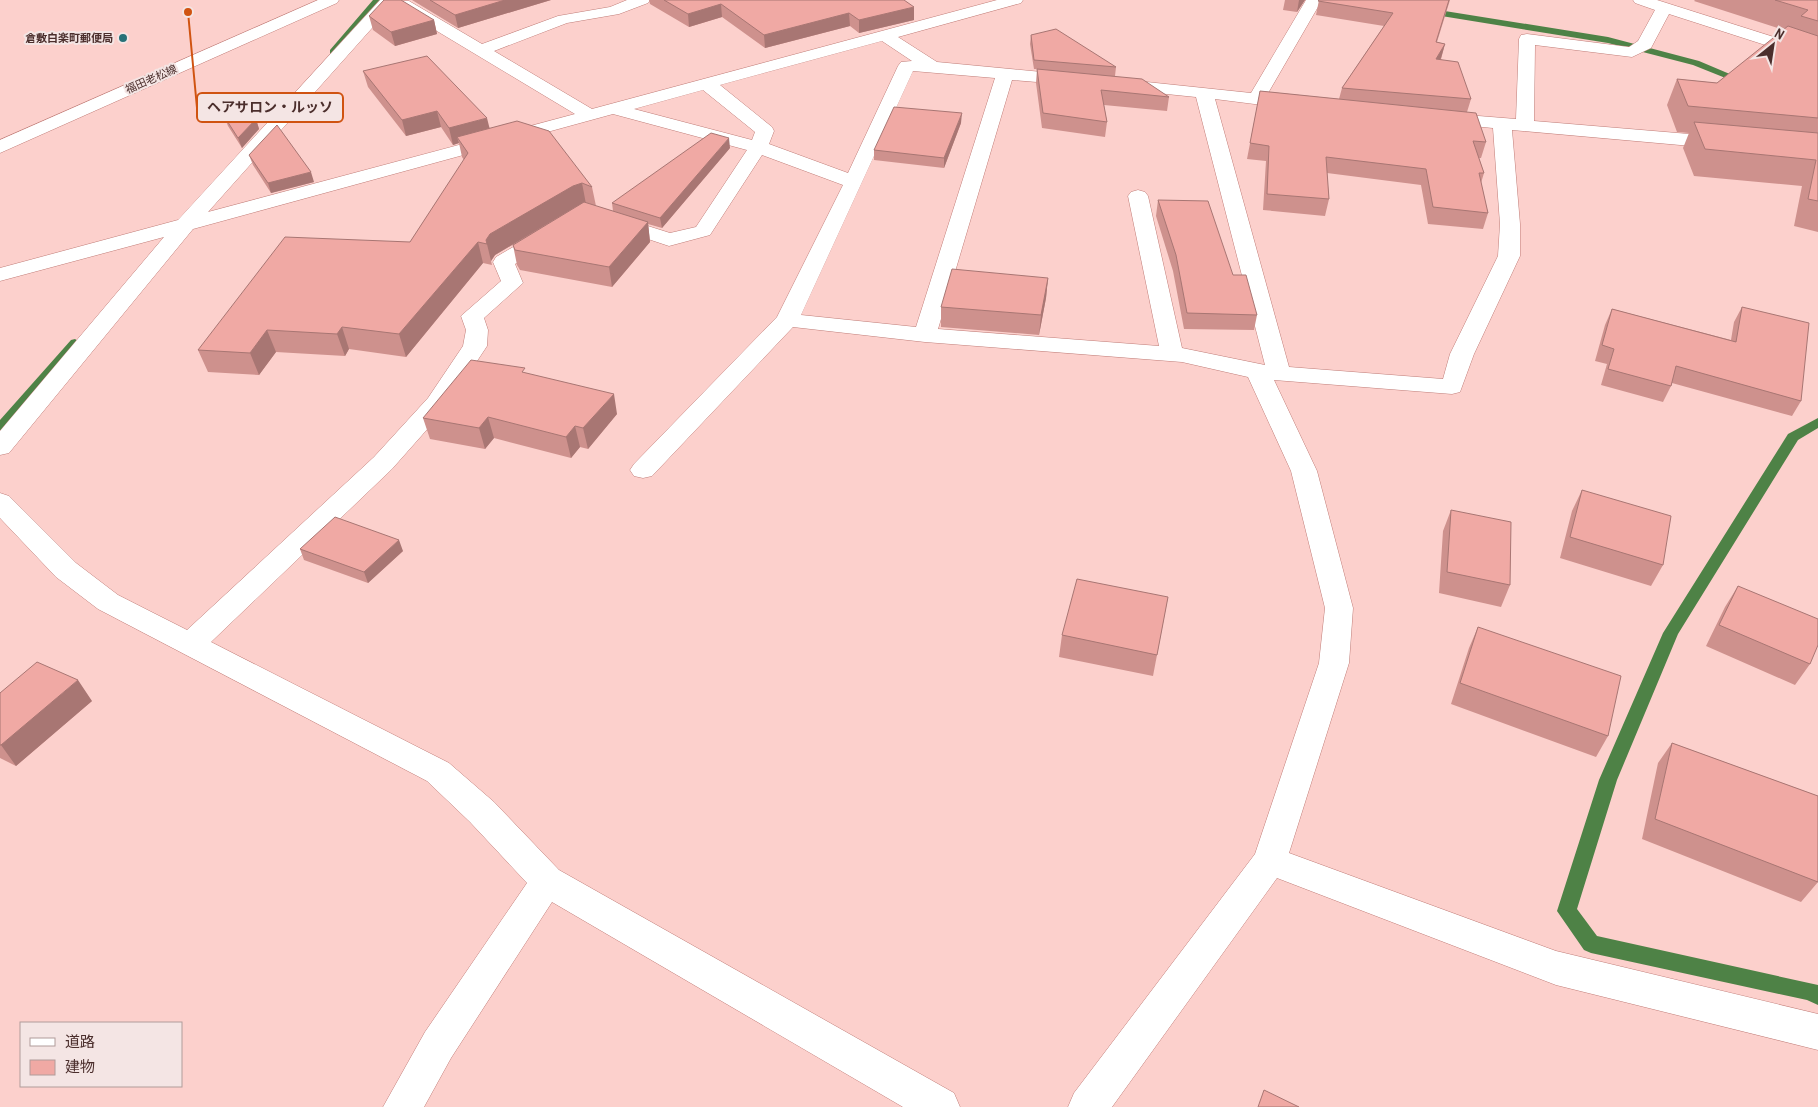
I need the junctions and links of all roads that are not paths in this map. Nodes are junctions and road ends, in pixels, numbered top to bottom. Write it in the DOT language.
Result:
graph roads {
  1 [pos="331,0"];
  2 [pos="389,0"];
  3 [pos="397,0"];
  4 [pos="642,0"];
  5 [pos="1015,0"];
  6 [pos="1314,0"];
  7 [pos="1640,0"];
  8 [pos="1664,8"];
  9 [pos="884,35"];
  10 [pos="481,50"];
  11 [pos="1818,57"];
  12 [pos="933,67"];
  13 [pos="1005,73"];
  14 [pos="707,84"];
  15 [pos="1204,92"];
  16 [pos="1256,99"];
  17 [pos="1311,107"];
  18 [pos="613,109"];
  19 [pos="588,114"];
  20 [pos="1426,117"];
  21 [pos="1502,123"];
  22 [pos="1525,125"];
  23 [pos="1740,145"];
  24 [pos="0,147"];
  25 [pos="758,147"];
  26 [pos="854,182"];
  27 [pos="1138,196"];
  28 [pos="594,215"];
  29 [pos="187,223"];
  30 [pos="561,227"];
  31 [pos="0,274"];
  32 [pos="787,320"];
  33 [pos="926,335"];
  34 [pos="1172,354"];
  35 [pos="1269,373"];
  36 [pos="0,447"];
  37 [pos="643,470"];
  38 [pos="0,502"];
  39 [pos="190,644"];
  40 [pos="1270,861"];
  41 [pos="547,881"];
  42 [pos="1818,1032"];
  43 [pos="403,1107"];
  44 [pos="940,1107"];
  45 [pos="1088,1107"];
  1 -- 24 [label="street, 福田老松線"];
  2 -- 29 [label="street"];
  3 -- 10 [label="street"];
  4 -- 10 [label="street"];
  5 -- 9 [label="street"];
  6 -- 16 [label="street"];
  7 -- 8 [label="street"];
  8 -- 11 [label="street"];
  8 -- 22 [label="street"];
  9 -- 12 [label="street"];
  9 -- 14 [label="street"];
  10 -- 19 [label="street"];
  12 -- 13 [label="street"];
  12 -- 26 [label="street"];
  13 -- 15 [label="street"];
  13 -- 33 [label="street"];
  14 -- 18 [label="street"];
  14 -- 25 [label="street"];
  15 -- 16 [label="street"];
  15 -- 35 [label="street"];
  16 -- 17 [label="street"];
  18 -- 19 [label="street"];
  18 -- 25 [label="street"];
  19 -- 29 [label="street"];
  20 -- 21 [label="street"];
  21 -- 22 [label="street"];
  21 -- 35 [label="street"];
  22 -- 23 [label="street"];
  25 -- 26 [label="street"];
  25 -- 28 [label="street"];
  26 -- 32 [label="street"];
  27 -- 34 [label="street"];
  29 -- 31 [label="street"];
  29 -- 36 [label="street"];
  30 -- 39 [label="street"];
  32 -- 33 [label="street"];
  32 -- 37 [label="street"];
  33 -- 34 [label="street"];
  34 -- 35 [label="street"];
  35 -- 40 [label="street"];
  38 -- 39 [label="street"];
  39 -- 41 [label="street"];
  40 -- 42 [label="street"];
  40 -- 45 [label="street"];
  41 -- 43 [label="street"];
  41 -- 44 [label="street"];
}
